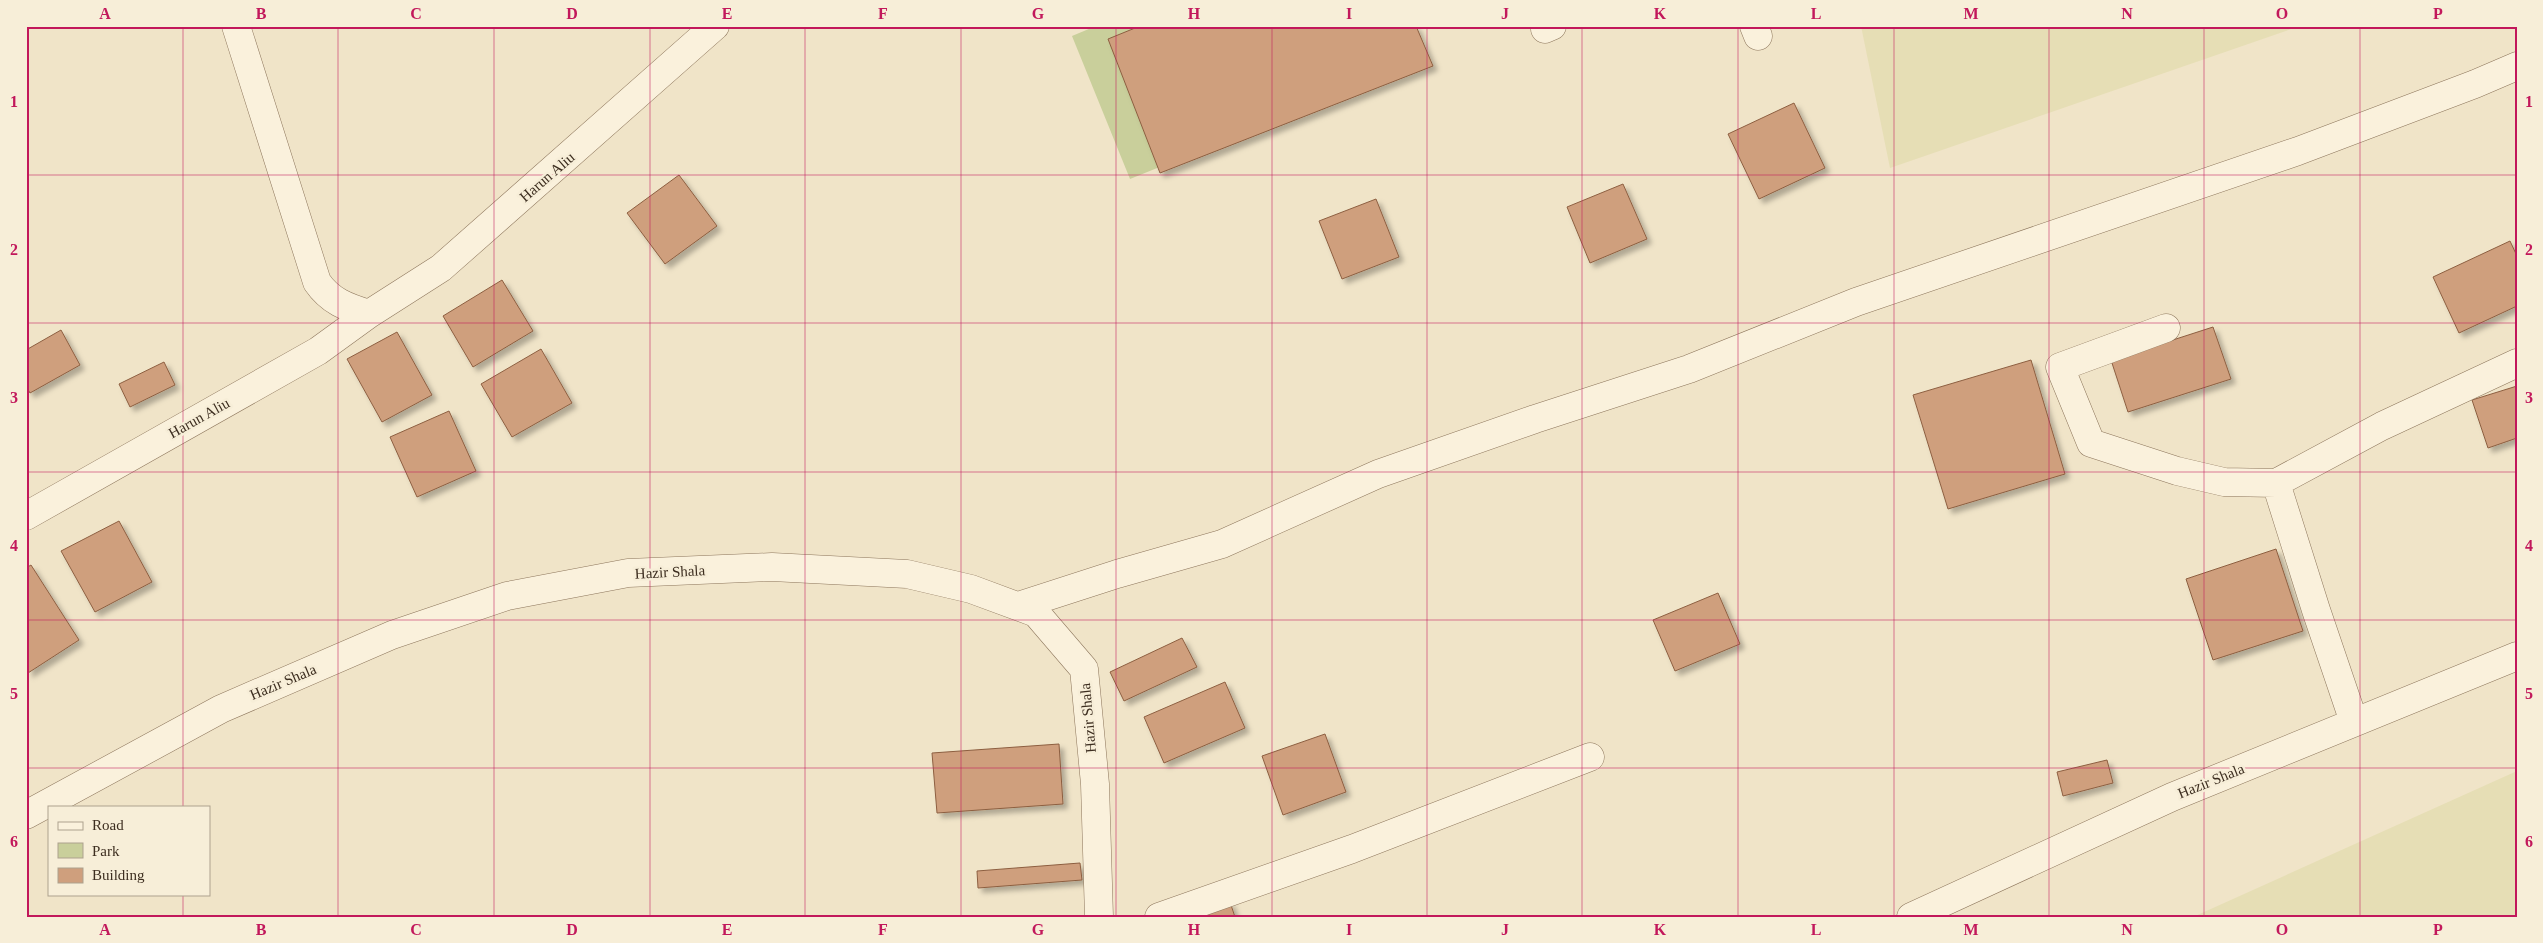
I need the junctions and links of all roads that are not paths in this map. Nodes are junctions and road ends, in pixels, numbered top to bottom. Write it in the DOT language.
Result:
graph roads {
  1 [pos="236,26"];
  2 [pos="715,26"];
  3 [pos="2517,66"];
  4 [pos="369,314"];
  5 [pos="2166,328"];
  6 [pos="2517,363"];
  7 [pos="2276,483"];
  8 [pos="26,516"];
  9 [pos="1018,606"];
  10 [pos="2517,656"];
  11 [pos="2354,722"];
  12 [pos="1590,757"];
  13 [pos="26,815"];
  14 [pos="1099,917"];
  15 [pos="1160,917"];
  16 [pos="1911,917"];
  1 -- 4 [label="street"];
  2 -- 4 [label="street, Harun Aliu"];
  3 -- 9 [label="street"];
  4 -- 8 [label="street, Harun Aliu"];
  5 -- 7 [label="street"];
  6 -- 7 [label="street"];
  7 -- 11 [label="street"];
  9 -- 13 [label="street, Hazir Shala"];
  9 -- 14 [label="street, Hazir Shala"];
  10 -- 11 [label="street, Hazir Shala"];
  11 -- 16 [label="street, Hazir Shala"];
  12 -- 15 [label="street"];
}
